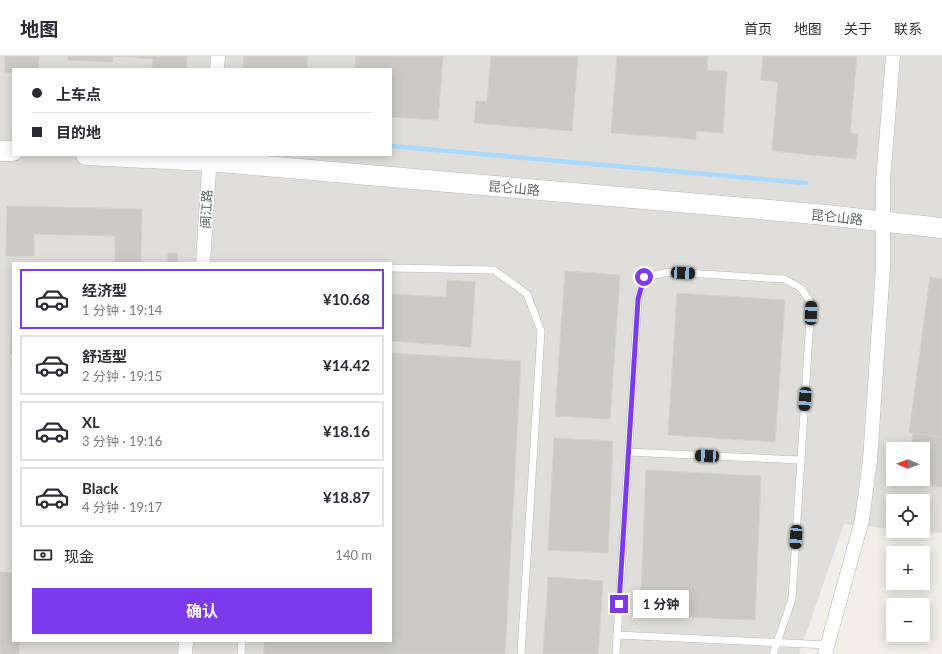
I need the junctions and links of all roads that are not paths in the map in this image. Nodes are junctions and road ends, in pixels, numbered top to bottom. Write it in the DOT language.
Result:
graph roads {
  1 [pos="218,56"];
  2 [pos="893,56"];
  3 [pos="217,68"];
  4 [pos="0,151"];
  5 [pos="12,151"];
  6 [pos="127,156"];
  7 [pos="210,158"];
  8 [pos="882,221"];
  9 [pos="942,228"];
  10 [pos="203,262"];
  11 [pos="392,268"];
  12 [pos="628,452"];
  13 [pos="801,460"];
  14 [pos="617,635"];
  15 [pos="186,642"];
  16 [pos="242,642"];
  17 [pos="777,643"];
  18 [pos="826,650"];
  19 [pos="185,654"];
  20 [pos="241,654"];
  21 [pos="521,654"];
  22 [pos="616,654"];
  23 [pos="773,654"];
  1 -- 3 [label="street"];
  2 -- 8 [label="street"];
  4 -- 5 [label="main road"];
  6 -- 7 [label="main road, 昆仑山路"];
  7 -- 8 [label="main road, 昆仑山路"];
  7 -- 10 [label="street, 闽江路"];
  8 -- 9 [label="main road, 昆仑山路"];
  8 -- 18 [label="street"];
  11 -- 21 [label="lane"];
  12 -- 13 [label="lane"];
  12 -- 13 [label="lane"];
  12 -- 14 [label="lane"];
  13 -- 17 [label="lane"];
  14 -- 17 [label="lane"];
  14 -- 22 [label="lane"];
  15 -- 19 [label="street"];
  16 -- 20 [label="lane"];
  17 -- 18 [label="lane"];
  17 -- 23 [label="lane"];
}
